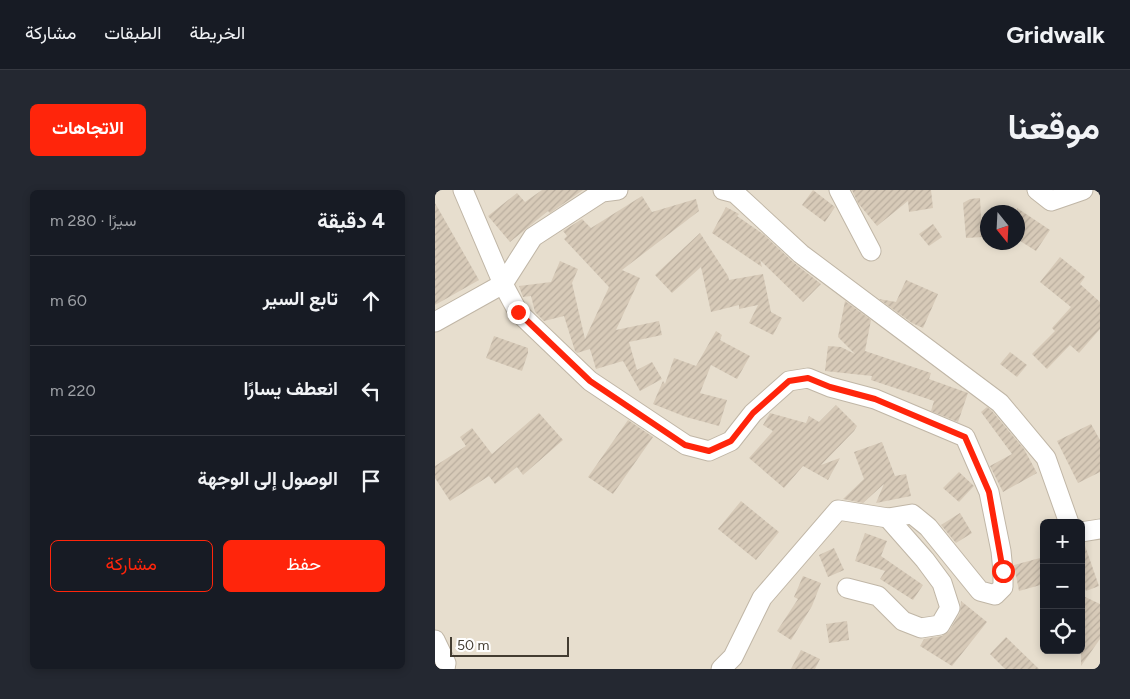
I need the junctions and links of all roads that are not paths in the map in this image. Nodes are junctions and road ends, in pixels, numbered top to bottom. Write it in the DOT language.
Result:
graph roads {
  1 [pos="463,190"];
  2 [pos="618,190"];
  3 [pos="723,190"];
  4 [pos="839,190"];
  5 [pos="1037,190"];
  6 [pos="1083,190"];
  7 [pos="871,251"];
  8 [pos="503,284"];
  9 [pos="435,322"];
  10 [pos="888,518"];
  11 [pos="1068,519"];
  12 [pos="1100,529"];
  13 [pos="1085,531"];
  14 [pos="847,588"];
  15 [pos="435,640"];
  16 [pos="445,669"];
  17 [pos="721,669"];
  1 -- 8 [label="street"];
  2 -- 8 [label="street"];
  3 -- 11 [label="street"];
  4 -- 7 [label="street"];
  5 -- 6 [label="street"];
  8 -- 9 [label="street"];
  8 -- 10 [label="street"];
  10 -- 14 [label="street"];
  10 -- 17 [label="street"];
  12 -- 13 [label="street"];
  15 -- 16 [label="street"];
}
